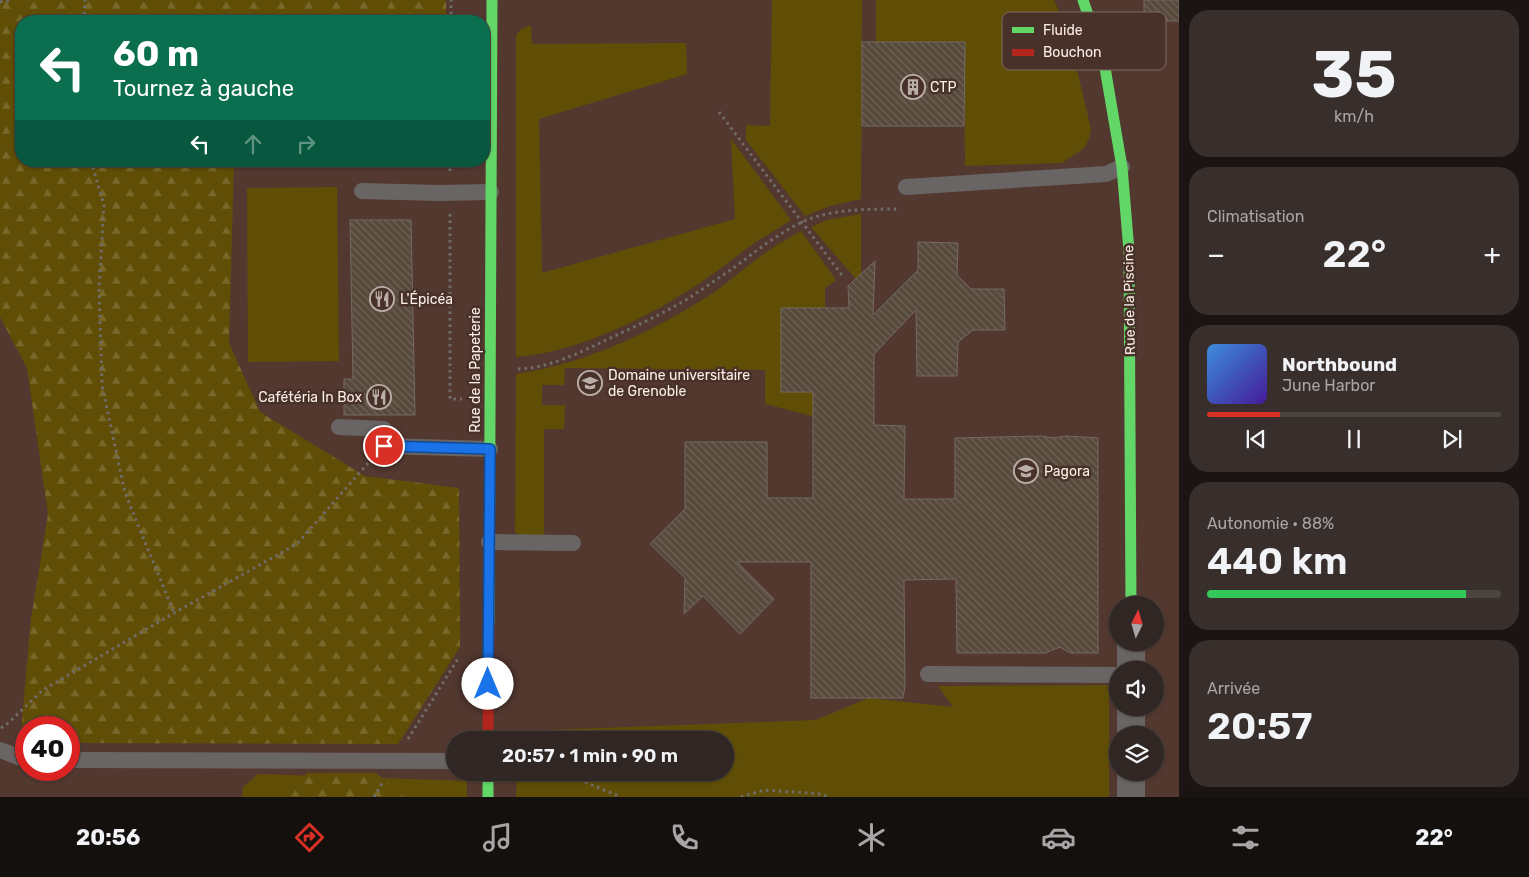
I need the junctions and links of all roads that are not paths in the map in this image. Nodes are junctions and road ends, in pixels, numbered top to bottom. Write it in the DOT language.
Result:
graph roads {
  1 [pos="492,0"];
  2 [pos="1083,0"];
  3 [pos="1087,12"];
  4 [pos="1105,70"];
  5 [pos="1122,167"];
  6 [pos="906,187"];
  7 [pos="362,191"];
  8 [pos="491,192"];
  9 [pos="338,427"];
  10 [pos="490,449"];
  11 [pos="489,542"];
  12 [pos="573,543"];
  13 [pos="1131,596"];
  14 [pos="928,674"];
  15 [pos="1109,675"];
  16 [pos="488,731"];
  17 [pos="0,750"];
  18 [pos="15,756"];
  19 [pos="80,760"];
  20 [pos="446,761"];
  21 [pos="488,781"];
  22 [pos="1131,781"];
  23 [pos="488,797"];
  24 [pos="1131,797"];
  1 -- 8 [label="street, Rue de la Papeterie"];
  2 -- 3 [label="street, Rue de la Piscine"];
  4 -- 5 [label="street, Rue de la Piscine"];
  5 -- 6 [label="lane"];
  5 -- 13 [label="street, Rue de la Piscine"];
  7 -- 8 [label="lane"];
  8 -- 10 [label="street, Rue de la Papeterie"];
  9 -- 10 [label="lane"];
  10 -- 11 [label="street, Rue de la Papeterie"];
  11 -- 12 [label="lane"];
  11 -- 16 [label="street, Rue de la Papeterie"];
  14 -- 15 [label="lane"];
  17 -- 18 [label="lane"];
  19 -- 20 [label="lane"];
  21 -- 23 [label="street"];
  22 -- 24 [label="street"];
}
